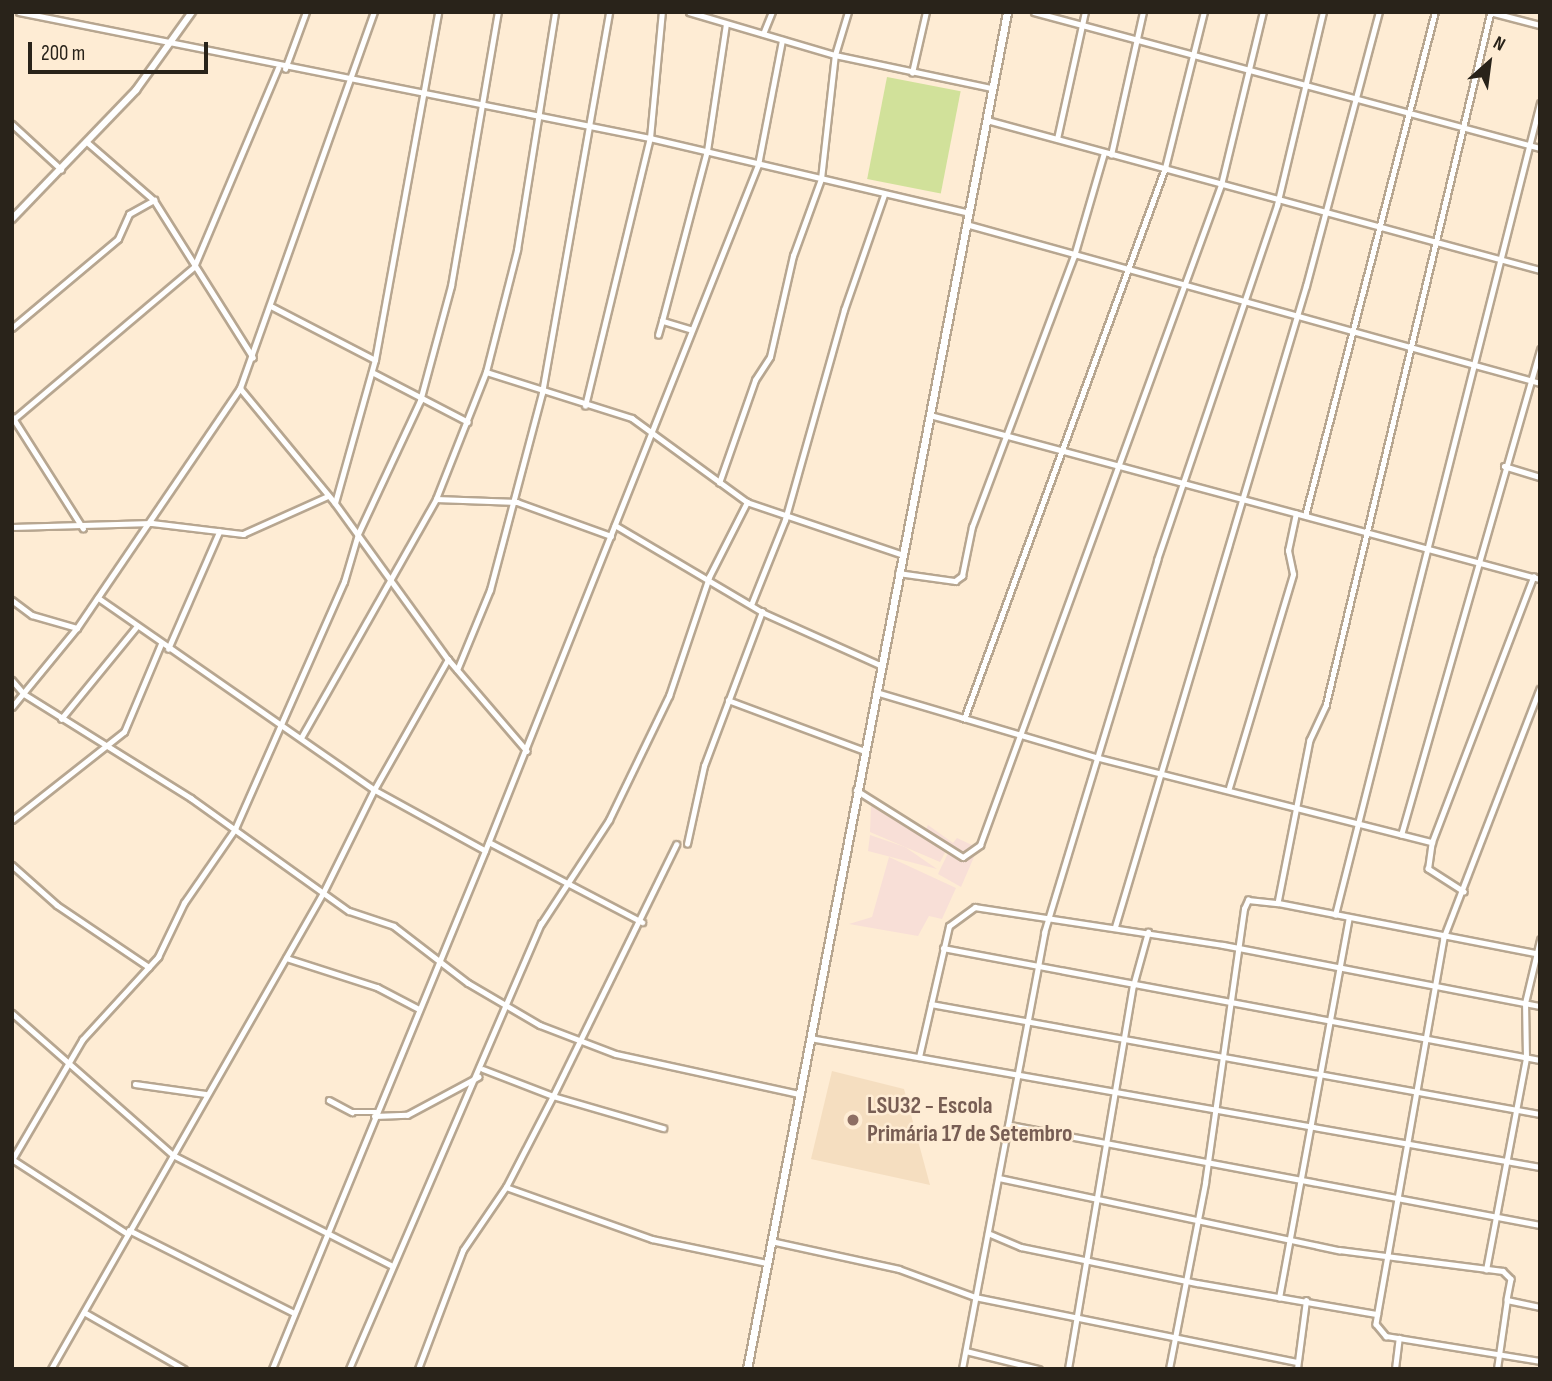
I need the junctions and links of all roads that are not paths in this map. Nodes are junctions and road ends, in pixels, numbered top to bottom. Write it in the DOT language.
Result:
graph roads {
  1 [pos="19,12"];
  2 [pos="192,12"];
  3 [pos="306,12"];
  4 [pos="374,12"];
  5 [pos="438,12"];
  6 [pos="498,12"];
  7 [pos="555,12"];
  8 [pos="609,12"];
  9 [pos="662,12"];
  10 [pos="689,12"];
  11 [pos="772,12"];
  12 [pos="848,12"];
  13 [pos="926,12"];
  14 [pos="1007,12"];
  15 [pos="1034,12"];
  16 [pos="1084,12"];
  17 [pos="1143,12"];
  18 [pos="1204,12"];
  19 [pos="1262,12"];
  20 [pos="1323,12"];
  21 [pos="1379,12"];
  22 [pos="1436,12"];
  23 [pos="1491,12"];
  24 [pos="53,15"];
  25 [pos="707,15"];
  26 [pos="726,24"];
  27 [pos="1082,24"];
  28 [pos="1540,25"];
  29 [pos="763,34"];
  30 [pos="782,40"];
  31 [pos="1136,40"];
  32 [pos="170,44"];
  33 [pos="1192,54"];
  34 [pos="835,55"];
  35 [pos="278,68"];
  36 [pos="285,69"];
  37 [pos="1249,71"];
  38 [pos="912,73"];
  39 [pos="350,82"];
  40 [pos="1307,86"];
  41 [pos="993,88"];
  42 [pos="426,95"];
  43 [pos="1356,99"];
  44 [pos="1540,103"];
  45 [pos="482,107"];
  46 [pos="1408,114"];
  47 [pos="539,118"];
  48 [pos="987,120"];
  49 [pos="12,124"];
  50 [pos="593,127"];
  51 [pos="1464,127"];
  52 [pos="649,138"];
  53 [pos="1057,139"];
  54 [pos="87,142"];
  55 [pos="1529,145"];
  56 [pos="1540,148"];
  57 [pos="708,151"];
  58 [pos="1104,153"];
  59 [pos="1111,155"];
  60 [pos="758,165"];
  61 [pos="1165,168"];
  62 [pos="62,169"];
  63 [pos="821,180"];
  64 [pos="1221,185"];
  65 [pos="884,195"];
  66 [pos="1278,198"];
  67 [pos="154,200"];
  68 [pos="12,208"];
  69 [pos="1327,211"];
  70 [pos="19,213"];
  71 [pos="968,213"];
  72 [pos="12,219"];
  73 [pos="966,224"];
  74 [pos="1380,227"];
  75 [pos="1436,241"];
  76 [pos="1074,256"];
  77 [pos="1501,259"];
  78 [pos="194,267"];
  79 [pos="1126,270"];
  80 [pos="1540,270"];
  81 [pos="1184,284"];
  82 [pos="1245,303"];
  83 [pos="271,306"];
  84 [pos="1297,316"];
  85 [pos="662,321"];
  86 [pos="12,328"];
  87 [pos="691,330"];
  88 [pos="1353,333"];
  89 [pos="658,335"];
  90 [pos="1410,347"];
  91 [pos="1540,350"];
  92 [pos="253,357"];
  93 [pos="375,360"];
  94 [pos="1474,366"];
  95 [pos="372,372"];
  96 [pos="486,372"];
  97 [pos="1531,381"];
  98 [pos="1540,383"];
  99 [pos="240,388"];
  100 [pos="542,393"];
  101 [pos="420,401"];
  102 [pos="584,406"];
  103 [pos="930,415"];
  104 [pos="13,418"];
  105 [pos="468,422"];
  106 [pos="651,432"];
  107 [pos="1009,438"];
  108 [pos="1060,452"];
  109 [pos="1504,466"];
  110 [pos="1114,467"];
  111 [pos="1540,477"];
  112 [pos="719,483"];
  113 [pos="1184,485"];
  114 [pos="328,496"];
  115 [pos="436,499"];
  116 [pos="1242,499"];
  117 [pos="517,502"];
  118 [pos="747,502"];
  119 [pos="335,503"];
  120 [pos="1296,513"];
  121 [pos="1305,516"];
  122 [pos="785,520"];
  123 [pos="152,523"];
  124 [pos="615,525"];
  125 [pos="12,527"];
  126 [pos="83,529"];
  127 [pos="1366,530"];
  128 [pos="219,532"];
  129 [pos="358,534"];
  130 [pos="611,536"];
  131 [pos="1429,548"];
  132 [pos="901,554"];
  133 [pos="1476,560"];
  134 [pos="897,573"];
  135 [pos="709,577"];
  136 [pos="1533,577"];
  137 [pos="1540,579"];
  138 [pos="393,582"];
  139 [pos="98,598"];
  140 [pos="12,600"];
  141 [pos="751,605"];
  142 [pos="762,612"];
  143 [pos="137,626"];
  144 [pos="77,628"];
  145 [pos="161,644"];
  146 [pos="168,649"];
  147 [pos="448,659"];
  148 [pos="880,665"];
  149 [pos="457,670"];
  150 [pos="12,680"];
  151 [pos="1540,689"];
  152 [pos="875,692"];
  153 [pos="24,694"];
  154 [pos="728,700"];
  155 [pos="12,706"];
  156 [pos="61,719"];
  157 [pos="964,719"];
  158 [pos="279,726"];
  159 [pos="1021,737"];
  160 [pos="302,738"];
  161 [pos="108,747"];
  162 [pos="527,751"];
  163 [pos="866,751"];
  164 [pos="1095,757"];
  165 [pos="1161,775"];
  166 [pos="1229,788"];
  167 [pos="374,790"];
  168 [pos="856,790"];
  169 [pos="1296,805"];
  170 [pos="12,820"];
  171 [pos="1362,827"];
  172 [pos="235,829"];
  173 [pos="1401,835"];
  174 [pos="489,842"];
  175 [pos="1432,842"];
  176 [pos="687,844"];
  177 [pos="676,845"];
  178 [pos="485,851"];
  179 [pos="12,865"];
  180 [pos="564,886"];
  181 [pos="1464,892"];
  182 [pos="323,893"];
  183 [pos="1278,902"];
  184 [pos="1335,915"];
  185 [pos="1049,917"];
  186 [pos="1349,918"];
  187 [pos="642,922"];
  188 [pos="1115,928"];
  189 [pos="1149,932"];
  190 [pos="1444,937"];
  191 [pos="1540,940"];
  192 [pos="943,948"];
  193 [pos="1238,948"];
  194 [pos="1538,953"];
  195 [pos="286,958"];
  196 [pos="440,963"];
  197 [pos="149,967"];
  198 [pos="1038,968"];
  199 [pos="1341,970"];
  200 [pos="1133,986"];
  201 [pos="1433,987"];
  202 [pos="1230,1003"];
  203 [pos="1525,1003"];
  204 [pos="931,1004"];
  205 [pos="1540,1006"];
  206 [pos="509,1007"];
  207 [pos="419,1009"];
  208 [pos="12,1013"];
  209 [pos="1029,1021"];
  210 [pos="1331,1021"];
  211 [pos="809,1038"];
  212 [pos="1125,1039"];
  213 [pos="1427,1040"];
  214 [pos="581,1044"];
  215 [pos="1219,1056"];
  216 [pos="919,1057"];
  217 [pos="1526,1058"];
  218 [pos="1540,1060"];
  219 [pos="483,1069"];
  220 [pos="70,1070"];
  221 [pos="1020,1075"];
  222 [pos="1320,1075"];
  223 [pos="479,1076"];
  224 [pos="135,1084"];
  225 [pos="1118,1093"];
  226 [pos="1419,1093"];
  227 [pos="205,1094"];
  228 [pos="799,1094"];
  229 [pos="553,1096"];
  230 [pos="329,1100"];
  231 [pos="1216,1110"];
  232 [pos="1516,1110"];
  233 [pos="375,1114"];
  234 [pos="1540,1114"];
  235 [pos="1010,1125"];
  236 [pos="1310,1127"];
  237 [pos="663,1128"];
  238 [pos="1409,1145"];
  239 [pos="1108,1146"];
  240 [pos="173,1155"];
  241 [pos="12,1160"];
  242 [pos="1505,1160"];
  243 [pos="1208,1167"];
  244 [pos="1540,1167"];
  245 [pos="999,1178"];
  246 [pos="1301,1184"];
  247 [pos="506,1187"];
  248 [pos="1099,1199"];
  249 [pos="1399,1199"];
  250 [pos="1495,1217"];
  251 [pos="1198,1219"];
  252 [pos="1540,1225"];
  253 [pos="129,1232"];
  254 [pos="988,1233"];
  255 [pos="328,1234"];
  256 [pos="1292,1240"];
  257 [pos="771,1241"];
  258 [pos="1388,1257"];
  259 [pos="1088,1261"];
  260 [pos="767,1262"];
  261 [pos="391,1265"];
  262 [pos="1486,1270"];
  263 [pos="1185,1281"];
  264 [pos="975,1297"];
  265 [pos="1279,1298"];
  266 [pos="1306,1300"];
  267 [pos="1507,1300"];
  268 [pos="1540,1307"];
  269 [pos="84,1312"];
  270 [pos="294,1313"];
  271 [pos="1377,1314"];
  272 [pos="1079,1318"];
  273 [pos="1174,1336"];
  274 [pos="1399,1338"];
  275 [pos="965,1351"];
  276 [pos="1499,1352"];
  277 [pos="1540,1361"];
  278 [pos="1297,1362"];
  279 [pos="273,1367"];
  280 [pos="51,1369"];
  281 [pos="184,1369"];
  282 [pos="283,1369"];
  283 [pos="349,1369"];
  284 [pos="418,1369"];
  285 [pos="747,1369"];
  286 [pos="962,1369"];
  287 [pos="1039,1369"];
  288 [pos="1068,1369"];
  289 [pos="1169,1369"];
  290 [pos="1297,1369"];
  291 [pos="1395,1369"];
  292 [pos="1497,1369"];
  1 -- 24 [label="street"];
  2 -- 32 [label="street"];
  3 -- 36 [label="street"];
  4 -- 39 [label="street"];
  5 -- 42 [label="street"];
  6 -- 45 [label="street"];
  7 -- 47 [label="street"];
  8 -- 50 [label="street"];
  9 -- 52 [label="street"];
  10 -- 25 [label="street"];
  11 -- 29 [label="street"];
  12 -- 34 [label="street"];
  13 -- 38 [label="street"];
  14 -- 41 [label="main road"];
  15 -- 27 [label="street"];
  16 -- 27 [label="street"];
  17 -- 31 [label="street"];
  18 -- 33 [label="street"];
  19 -- 37 [label="street"];
  20 -- 40 [label="street"];
  21 -- 43 [label="street"];
  22 -- 46 [label="street"];
  23 -- 28 [label="street"];
  23 -- 51 [label="street"];
  24 -- 32 [label="street"];
  25 -- 26 [label="street"];
  26 -- 29 [label="street"];
  26 -- 57 [label="street"];
  27 -- 31 [label="street"];
  27 -- 53 [label="street"];
  29 -- 30 [label="street"];
  30 -- 34 [label="street"];
  30 -- 60 [label="street"];
  31 -- 33 [label="street"];
  31 -- 59 [label="street"];
  32 -- 35 [label="street"];
  32 -- 54 [label="street"];
  33 -- 37 [label="street"];
  33 -- 61 [label="street"];
  34 -- 38 [label="street"];
  34 -- 63 [label="street"];
  35 -- 36 [label="street"];
  35 -- 78 [label="street"];
  36 -- 39 [label="street"];
  37 -- 40 [label="street"];
  37 -- 64 [label="street"];
  38 -- 41 [label="street"];
  39 -- 42 [label="street"];
  39 -- 83 [label="street"];
  40 -- 43 [label="street"];
  40 -- 66 [label="street"];
  41 -- 48 [label="main road"];
  42 -- 45 [label="street"];
  42 -- 93 [label="street"];
  43 -- 46 [label="street"];
  43 -- 69 [label="street"];
  44 -- 55 [label="street"];
  45 -- 47 [label="street"];
  45 -- 101 [label="street"];
  46 -- 51 [label="street"];
  46 -- 74 [label="street"];
  47 -- 50 [label="street"];
  47 -- 96 [label="street"];
  48 -- 53 [label="street"];
  48 -- 71 [label="main road"];
  49 -- 62 [label="street"];
  50 -- 52 [label="street"];
  50 -- 100 [label="street"];
  51 -- 55 [label="street"];
  51 -- 75 [label="street"];
  52 -- 57 [label="street"];
  52 -- 102 [label="street"];
  53 -- 58 [label="street"];
  54 -- 62 [label="street"];
  54 -- 67 [label="street"];
  55 -- 56 [label="street"];
  55 -- 77 [label="street"];
  57 -- 60 [label="street"];
  57 -- 85 [label="street"];
  58 -- 59 [label="street"];
  58 -- 76 [label="street"];
  59 -- 61 [label="street"];
  60 -- 63 [label="street"];
  60 -- 87 [label="street"];
  61 -- 64 [label="street"];
  61 -- 79 [label="street"];
  62 -- 70 [label="street"];
  63 -- 65 [label="street"];
  63 -- 112 [label="street"];
  64 -- 66 [label="street"];
  64 -- 81 [label="street"];
  65 -- 71 [label="street"];
  65 -- 122 [label="street"];
  66 -- 69 [label="street"];
  66 -- 82 [label="street"];
  67 -- 78 [label="street"];
  67 -- 86 [label="street"];
  68 -- 70 [label="street"];
  69 -- 74 [label="street"];
  69 -- 84 [label="street"];
  70 -- 72 [label="street"];
  71 -- 73 [label="main road"];
  73 -- 76 [label="street"];
  73 -- 103 [label="main road"];
  74 -- 75 [label="street"];
  74 -- 88 [label="street"];
  75 -- 77 [label="street"];
  75 -- 90 [label="street"];
  76 -- 79 [label="street"];
  76 -- 107 [label="street"];
  77 -- 80 [label="street"];
  77 -- 94 [label="street"];
  78 -- 92 [label="street"];
  78 -- 104 [label="street"];
  79 -- 81 [label="street"];
  79 -- 108 [label="street"];
  81 -- 82 [label="street"];
  81 -- 110 [label="street"];
  82 -- 84 [label="street"];
  82 -- 113 [label="street"];
  83 -- 92 [label="street"];
  83 -- 93 [label="street"];
  84 -- 88 [label="street"];
  84 -- 116 [label="street"];
  85 -- 87 [label="street"];
  85 -- 89 [label="street"];
  87 -- 106 [label="street"];
  88 -- 90 [label="street"];
  88 -- 121 [label="street"];
  90 -- 94 [label="street"];
  90 -- 127 [label="street"];
  91 -- 97 [label="street"];
  92 -- 99 [label="street"];
  93 -- 95 [label="street"];
  94 -- 97 [label="street"];
  94 -- 131 [label="street"];
  95 -- 101 [label="street"];
  95 -- 119 [label="street"];
  96 -- 100 [label="street"];
  96 -- 105 [label="street"];
  97 -- 98 [label="street"];
  97 -- 109 [label="street"];
  99 -- 114 [label="street"];
  99 -- 123 [label="street"];
  100 -- 102 [label="street"];
  100 -- 117 [label="street"];
  101 -- 105 [label="street"];
  101 -- 129 [label="street"];
  102 -- 106 [label="street"];
  103 -- 107 [label="street"];
  103 -- 132 [label="main road"];
  104 -- 126 [label="street"];
  105 -- 115 [label="street"];
  106 -- 112 [label="street"];
  106 -- 124 [label="street"];
  107 -- 108 [label="street"];
  107 -- 134 [label="street"];
  108 -- 110 [label="street"];
  108 -- 157 [label="street"];
  109 -- 111 [label="street"];
  109 -- 133 [label="street"];
  110 -- 113 [label="street"];
  110 -- 159 [label="street"];
  112 -- 118 [label="street"];
  113 -- 116 [label="street"];
  113 -- 164 [label="street"];
  114 -- 119 [label="street"];
  114 -- 128 [label="street"];
  115 -- 117 [label="street"];
  115 -- 138 [label="street"];
  116 -- 120 [label="street"];
  116 -- 165 [label="street"];
  117 -- 130 [label="street"];
  117 -- 149 [label="street"];
  118 -- 122 [label="street"];
  118 -- 135 [label="street"];
  119 -- 129 [label="street"];
  120 -- 121 [label="street"];
  120 -- 166 [label="street"];
  121 -- 127 [label="street"];
  122 -- 132 [label="street"];
  122 -- 141 [label="street"];
  123 -- 126 [label="street"];
  123 -- 128 [label="street"];
  123 -- 139 [label="street"];
  124 -- 130 [label="street"];
  124 -- 135 [label="street"];
  125 -- 126 [label="street"];
  127 -- 131 [label="street"];
  127 -- 169 [label="street"];
  128 -- 146 [label="street"];
  129 -- 138 [label="street"];
  129 -- 158 [label="street"];
  130 -- 162 [label="street"];
  131 -- 133 [label="street"];
  131 -- 171 [label="street"];
  132 -- 134 [label="main road"];
  133 -- 136 [label="street"];
  133 -- 173 [label="street"];
  134 -- 148 [label="main road"];
  135 -- 141 [label="street"];
  135 -- 180 [label="street"];
  136 -- 137 [label="street"];
  136 -- 175 [label="street"];
  138 -- 147 [label="street"];
  138 -- 160 [label="street"];
  139 -- 143 [label="street"];
  139 -- 144 [label="street"];
  140 -- 144 [label="street"];
  141 -- 142 [label="street"];
  142 -- 148 [label="street"];
  142 -- 154 [label="street"];
  143 -- 145 [label="street"];
  143 -- 156 [label="street"];
  144 -- 153 [label="street"];
  145 -- 146 [label="street"];
  145 -- 161 [label="street"];
  146 -- 158 [label="street"];
  147 -- 149 [label="street"];
  147 -- 167 [label="street"];
  148 -- 152 [label="main road"];
  149 -- 162 [label="street"];
  150 -- 153 [label="street"];
  151 -- 181 [label="street"];
  152 -- 157 [label="street"];
  152 -- 163 [label="main road"];
  153 -- 155 [label="street"];
  153 -- 156 [label="street"];
  154 -- 163 [label="street"];
  154 -- 176 [label="street"];
  156 -- 161 [label="street"];
  157 -- 159 [label="street"];
  158 -- 160 [label="street"];
  158 -- 172 [label="street"];
  159 -- 164 [label="street"];
  159 -- 168 [label="street"];
  160 -- 167 [label="street"];
  161 -- 170 [label="street"];
  161 -- 172 [label="street"];
  162 -- 174 [label="street"];
  163 -- 168 [label="main road"];
  164 -- 165 [label="street"];
  164 -- 185 [label="street"];
  165 -- 166 [label="street"];
  165 -- 188 [label="street"];
  166 -- 169 [label="street"];
  167 -- 178 [label="street"];
  167 -- 182 [label="street"];
  168 -- 211 [label="main road"];
  169 -- 171 [label="street"];
  169 -- 183 [label="street"];
  171 -- 173 [label="street"];
  171 -- 184 [label="street"];
  172 -- 182 [label="street"];
  172 -- 197 [label="street"];
  173 -- 175 [label="street"];
  174 -- 178 [label="street"];
  174 -- 180 [label="street"];
  175 -- 181 [label="street"];
  177 -- 187 [label="street"];
  178 -- 196 [label="street"];
  179 -- 197 [label="street"];
  180 -- 187 [label="street"];
  180 -- 206 [label="street"];
  181 -- 190 [label="street"];
  182 -- 195 [label="street"];
  182 -- 196 [label="street"];
  183 -- 184 [label="street"];
  183 -- 193 [label="street"];
  184 -- 186 [label="street"];
  185 -- 188 [label="street"];
  185 -- 192 [label="street"];
  185 -- 198 [label="street"];
  186 -- 190 [label="street"];
  186 -- 199 [label="street"];
  187 -- 214 [label="street"];
  188 -- 189 [label="street"];
  189 -- 193 [label="street"];
  189 -- 200 [label="street"];
  190 -- 194 [label="street"];
  190 -- 201 [label="street"];
  191 -- 194 [label="street"];
  192 -- 198 [label="street"];
  192 -- 204 [label="street"];
  193 -- 199 [label="street"];
  193 -- 202 [label="street"];
  194 -- 203 [label="street"];
  195 -- 207 [label="street"];
  195 -- 227 [label="street"];
  196 -- 206 [label="street"];
  196 -- 207 [label="street"];
  197 -- 220 [label="street"];
  198 -- 200 [label="street"];
  198 -- 209 [label="street"];
  199 -- 201 [label="street"];
  199 -- 210 [label="street"];
  200 -- 202 [label="street"];
  200 -- 212 [label="street"];
  201 -- 203 [label="street"];
  201 -- 213 [label="street"];
  202 -- 210 [label="street"];
  202 -- 215 [label="street"];
  203 -- 205 [label="street"];
  203 -- 217 [label="street"];
  204 -- 209 [label="street"];
  204 -- 216 [label="street"];
  206 -- 214 [label="street"];
  206 -- 219 [label="street"];
  207 -- 233 [label="street"];
  208 -- 220 [label="street"];
  209 -- 212 [label="street"];
  209 -- 221 [label="street"];
  210 -- 213 [label="street"];
  210 -- 222 [label="street"];
  211 -- 216 [label="street"];
  211 -- 228 [label="main road"];
  212 -- 215 [label="street"];
  212 -- 225 [label="street"];
  213 -- 217 [label="street"];
  213 -- 226 [label="street"];
  214 -- 228 [label="street"];
  214 -- 229 [label="street"];
  215 -- 222 [label="street"];
  215 -- 231 [label="street"];
  216 -- 221 [label="street"];
  217 -- 218 [label="street"];
  217 -- 232 [label="street"];
  219 -- 223 [label="street"];
  219 -- 229 [label="street"];
  220 -- 240 [label="street"];
  220 -- 241 [label="street"];
  221 -- 225 [label="street"];
  221 -- 235 [label="street"];
  222 -- 226 [label="street"];
  222 -- 236 [label="street"];
  223 -- 233 [label="street"];
  223 -- 261 [label="street"];
  224 -- 227 [label="street"];
  225 -- 231 [label="street"];
  225 -- 239 [label="street"];
  226 -- 232 [label="street"];
  226 -- 238 [label="street"];
  227 -- 240 [label="street"];
  228 -- 257 [label="main road"];
  229 -- 237 [label="street"];
  229 -- 247 [label="street"];
  230 -- 233 [label="street"];
  231 -- 236 [label="street"];
  231 -- 243 [label="street"];
  232 -- 234 [label="street"];
  232 -- 242 [label="street"];
  233 -- 255 [label="street"];
  235 -- 239 [label="street"];
  235 -- 245 [label="street"];
  236 -- 238 [label="street"];
  236 -- 246 [label="street"];
  238 -- 242 [label="street"];
  238 -- 249 [label="street"];
  239 -- 243 [label="street"];
  239 -- 248 [label="street"];
  240 -- 253 [label="street"];
  240 -- 255 [label="street"];
  241 -- 253 [label="street"];
  242 -- 244 [label="street"];
  242 -- 250 [label="street"];
  243 -- 246 [label="street"];
  243 -- 251 [label="street"];
  245 -- 248 [label="street"];
  245 -- 254 [label="street"];
  246 -- 249 [label="street"];
  246 -- 256 [label="street"];
  247 -- 260 [label="street"];
  247 -- 284 [label="street"];
  248 -- 251 [label="street"];
  248 -- 259 [label="street"];
  249 -- 250 [label="street"];
  249 -- 258 [label="street"];
  250 -- 252 [label="street"];
  250 -- 262 [label="street"];
  251 -- 256 [label="street"];
  251 -- 263 [label="street"];
  253 -- 269 [label="street"];
  253 -- 270 [label="street"];
  254 -- 259 [label="street"];
  254 -- 264 [label="street"];
  255 -- 261 [label="street"];
  255 -- 270 [label="street"];
  256 -- 258 [label="street"];
  256 -- 265 [label="street"];
  257 -- 260 [label="main road"];
  257 -- 264 [label="street"];
  258 -- 262 [label="street"];
  258 -- 271 [label="street"];
  259 -- 263 [label="street"];
  259 -- 272 [label="street"];
  260 -- 285 [label="main road"];
  261 -- 283 [label="street"];
  262 -- 267 [label="street"];
  263 -- 265 [label="street"];
  263 -- 273 [label="street"];
  264 -- 272 [label="street"];
  264 -- 275 [label="street"];
  265 -- 266 [label="street"];
  266 -- 271 [label="street"];
  266 -- 278 [label="street"];
  267 -- 268 [label="street"];
  267 -- 276 [label="street"];
  269 -- 280 [label="street"];
  269 -- 281 [label="street"];
  270 -- 279 [label="street"];
  271 -- 274 [label="street"];
  272 -- 273 [label="street"];
  272 -- 288 [label="street"];
  273 -- 278 [label="street"];
  273 -- 289 [label="street"];
  274 -- 276 [label="street"];
  274 -- 291 [label="street"];
  275 -- 286 [label="street"];
  275 -- 287 [label="street"];
  276 -- 277 [label="street"];
  276 -- 292 [label="street"];
  278 -- 290 [label="street"];
  279 -- 282 [label="street"];
}
